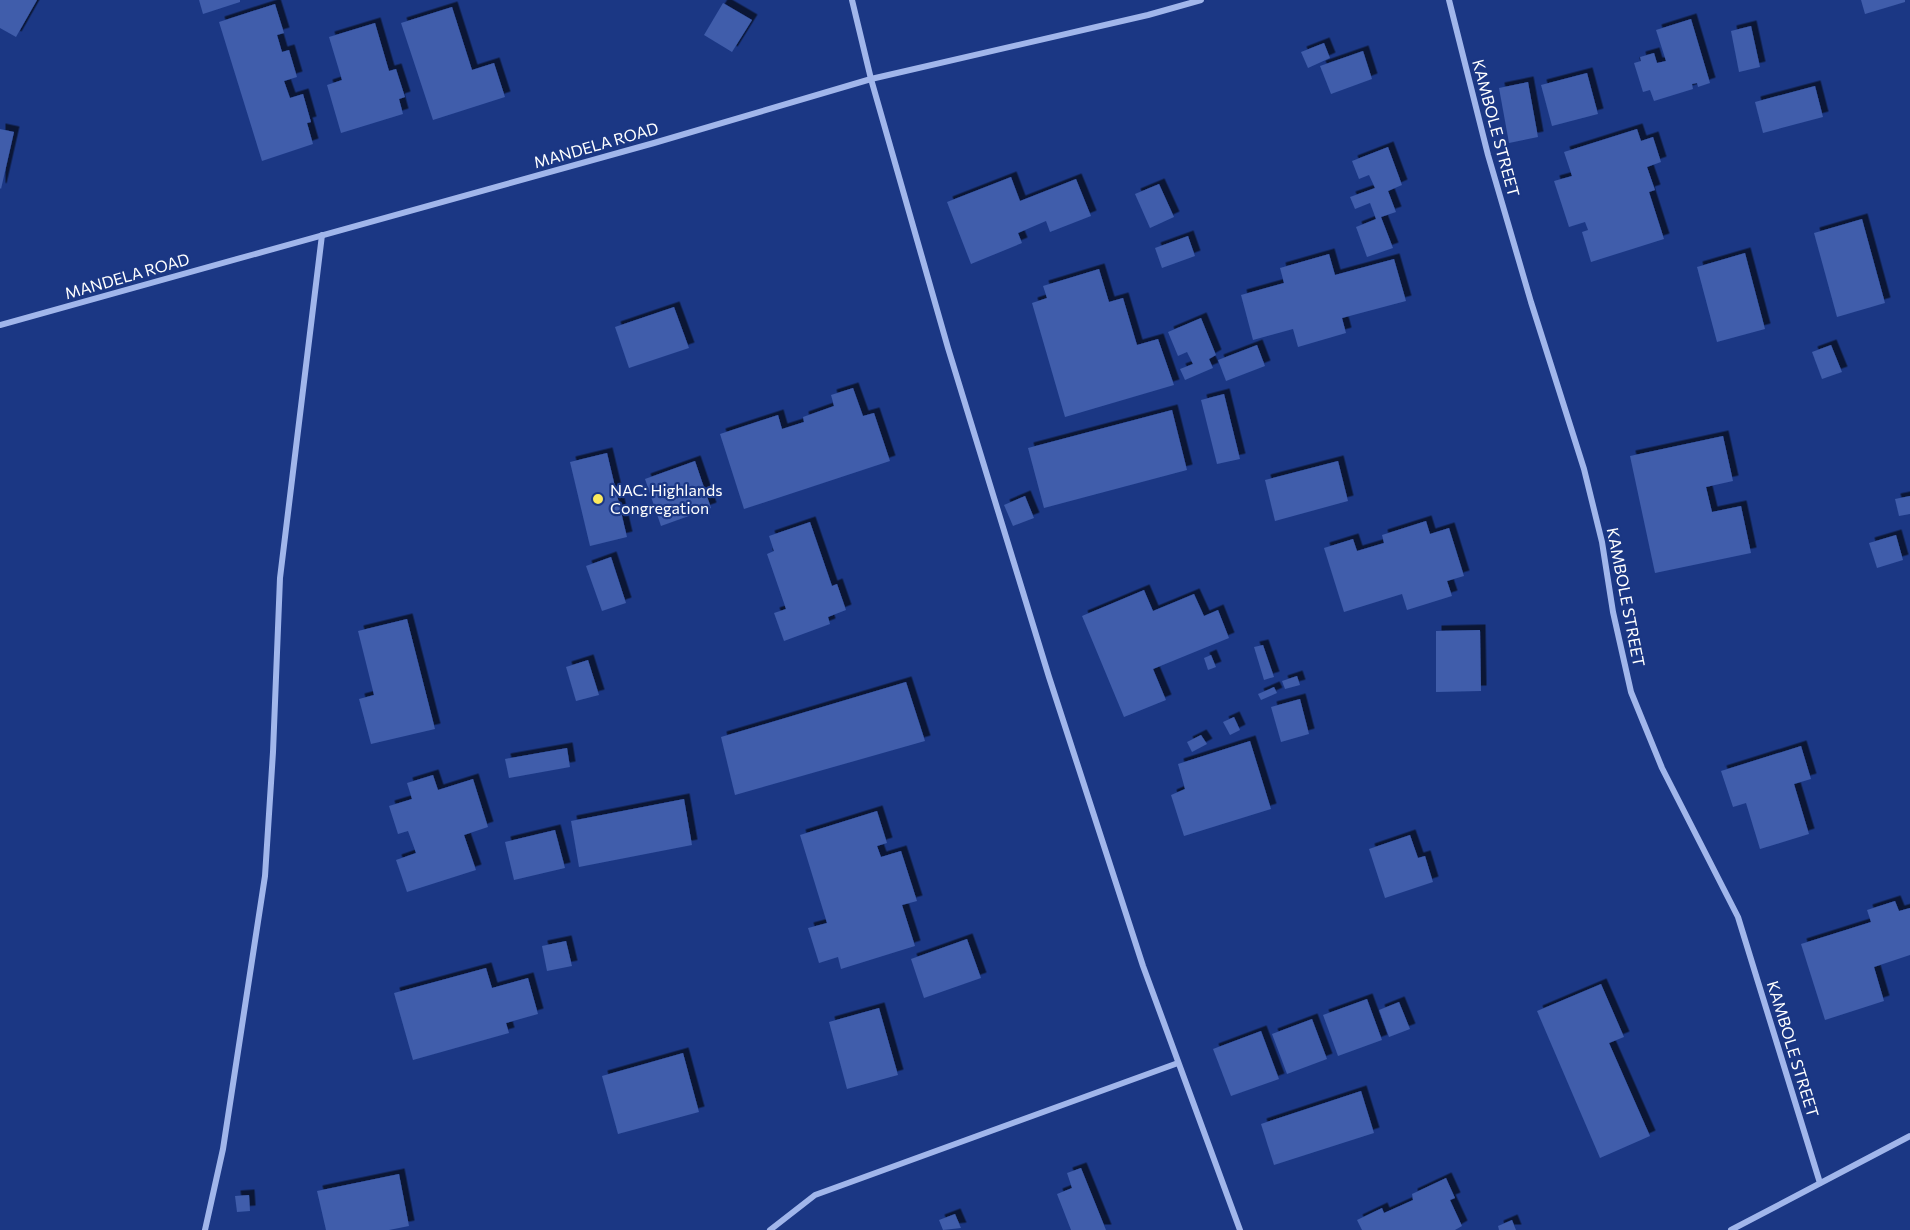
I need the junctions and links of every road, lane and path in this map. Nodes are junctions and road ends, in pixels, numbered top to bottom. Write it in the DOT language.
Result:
graph roads {
  1 [pos="852,0"];
  2 [pos="1201,0"];
  3 [pos="1449,0"];
  4 [pos="872,79"];
  5 [pos="322,235"];
  6 [pos="0,325"];
  7 [pos="1178,1063"];
  8 [pos="1910,1136"];
  9 [pos="1820,1183"];
  10 [pos="205,1230"];
  11 [pos="770,1230"];
  12 [pos="1239,1230"];
  13 [pos="1731,1230"];
  1 -- 4 [label="street"];
  2 -- 4 [label="street, MANDELA ROAD"];
  3 -- 9 [label="street, KAMBOLE STREET"];
  4 -- 5 [label="street, MANDELA ROAD"];
  4 -- 7 [label="street"];
  5 -- 6 [label="street, MANDELA ROAD"];
  5 -- 10 [label="street"];
  7 -- 11 [label="street"];
  7 -- 12 [label="street"];
  8 -- 9 [label="street"];
  9 -- 13 [label="street"];
}
